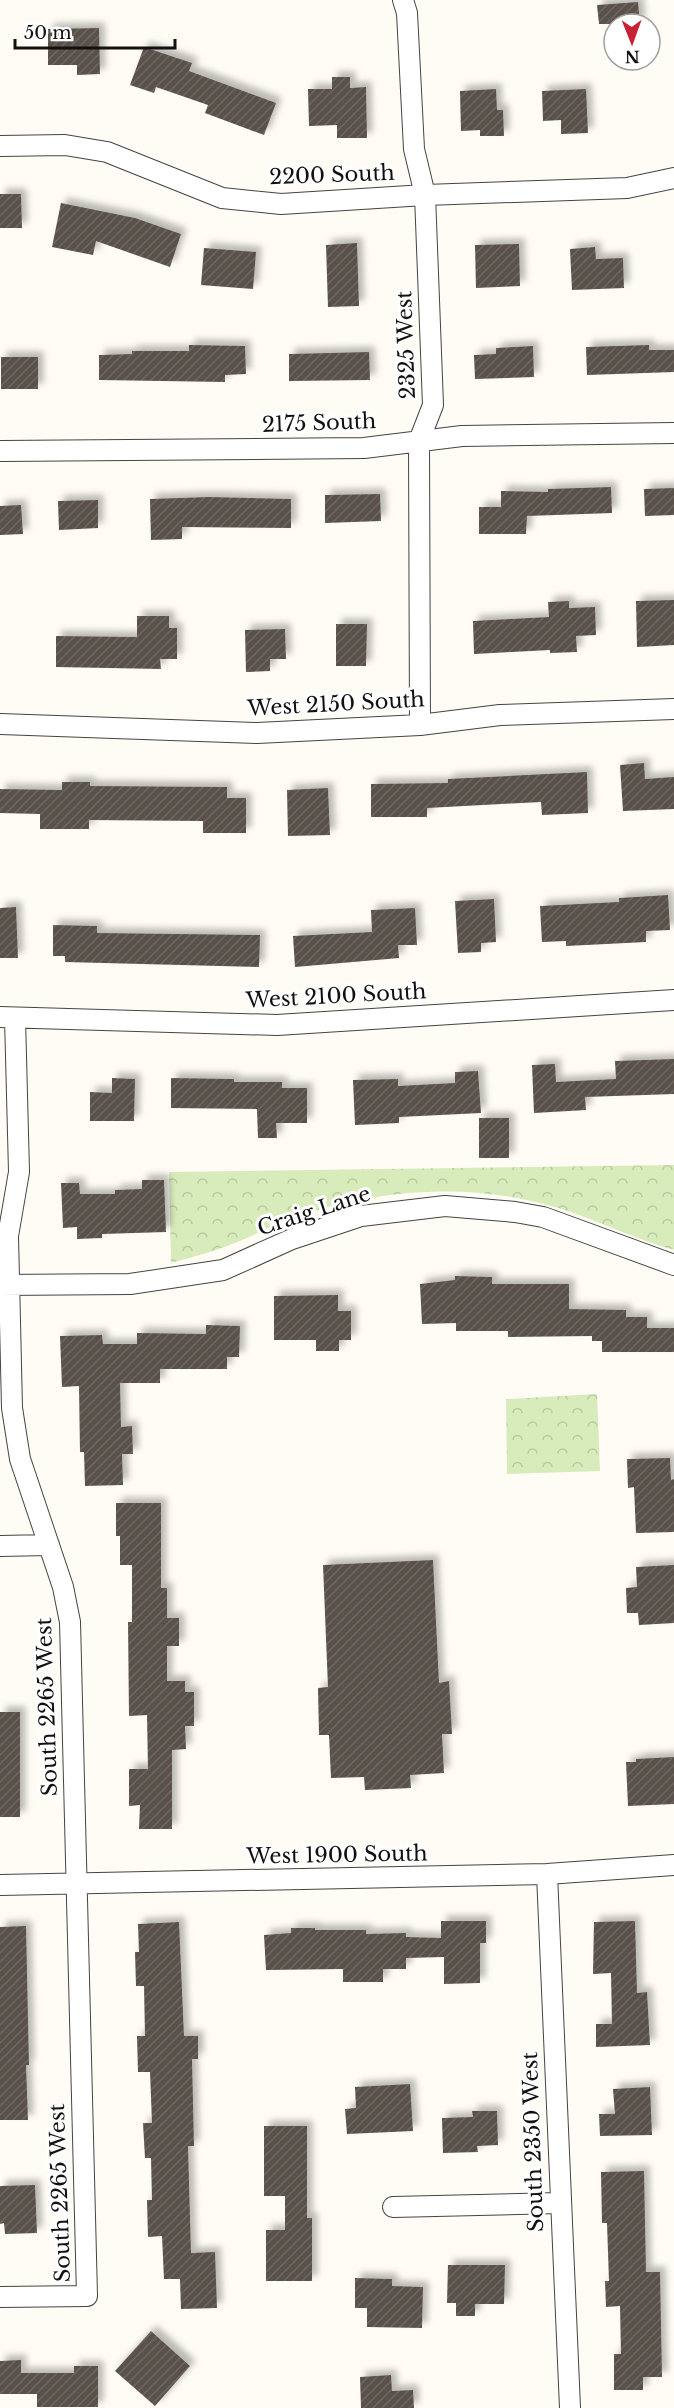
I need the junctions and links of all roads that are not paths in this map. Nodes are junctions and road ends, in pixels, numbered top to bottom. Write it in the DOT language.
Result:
graph roads {
  1 [pos="403,0"];
  2 [pos="0,146"];
  3 [pos="674,178"];
  4 [pos="425,195"];
  5 [pos="674,433"];
  6 [pos="419,441"];
  7 [pos="0,451"];
  8 [pos="674,709"];
  9 [pos="0,724"];
  10 [pos="420,725"];
  11 [pos="674,1000"];
  12 [pos="7,1018"];
  13 [pos="674,1265"];
  14 [pos="5,1285"];
  15 [pos="49,1545"];
  16 [pos="0,1546"];
  17 [pos="674,1866"];
  18 [pos="547,1874"];
  19 [pos="75,1883"];
  20 [pos="0,1885"];
  21 [pos="560,2203"];
  22 [pos="393,2207"];
  23 [pos="0,2297"];
  24 [pos="570,2408"];
  1 -- 4 [label="street, 2325 West"];
  2 -- 4 [label="street, 2200 South"];
  3 -- 4 [label="street, 2200 South"];
  4 -- 6 [label="street, 2325 West"];
  5 -- 6 [label="street, 2175 South"];
  6 -- 7 [label="street, 2175 South"];
  6 -- 10 [label="street, 2325 West"];
  8 -- 10 [label="street, West 2150 South"];
  9 -- 10 [label="street, West 2150 South"];
  11 -- 12 [label="street, West 2100 South"];
  12 -- 14 [label="street, South 2265 West"];
  13 -- 14 [label="street, Craig Lane"];
  14 -- 15 [label="street, South 2265 West"];
  15 -- 16 [label="street"];
  15 -- 19 [label="street, South 2265 West"];
  17 -- 18 [label="street, West 1900 South"];
  18 -- 19 [label="street, West 1900 South"];
  18 -- 21 [label="street, South 2350 West"];
  19 -- 20 [label="street, West 1900 South"];
  19 -- 23 [label="street, South 2265 West"];
  21 -- 22 [label="street"];
  21 -- 24 [label="street, South 2350 West"];
}
